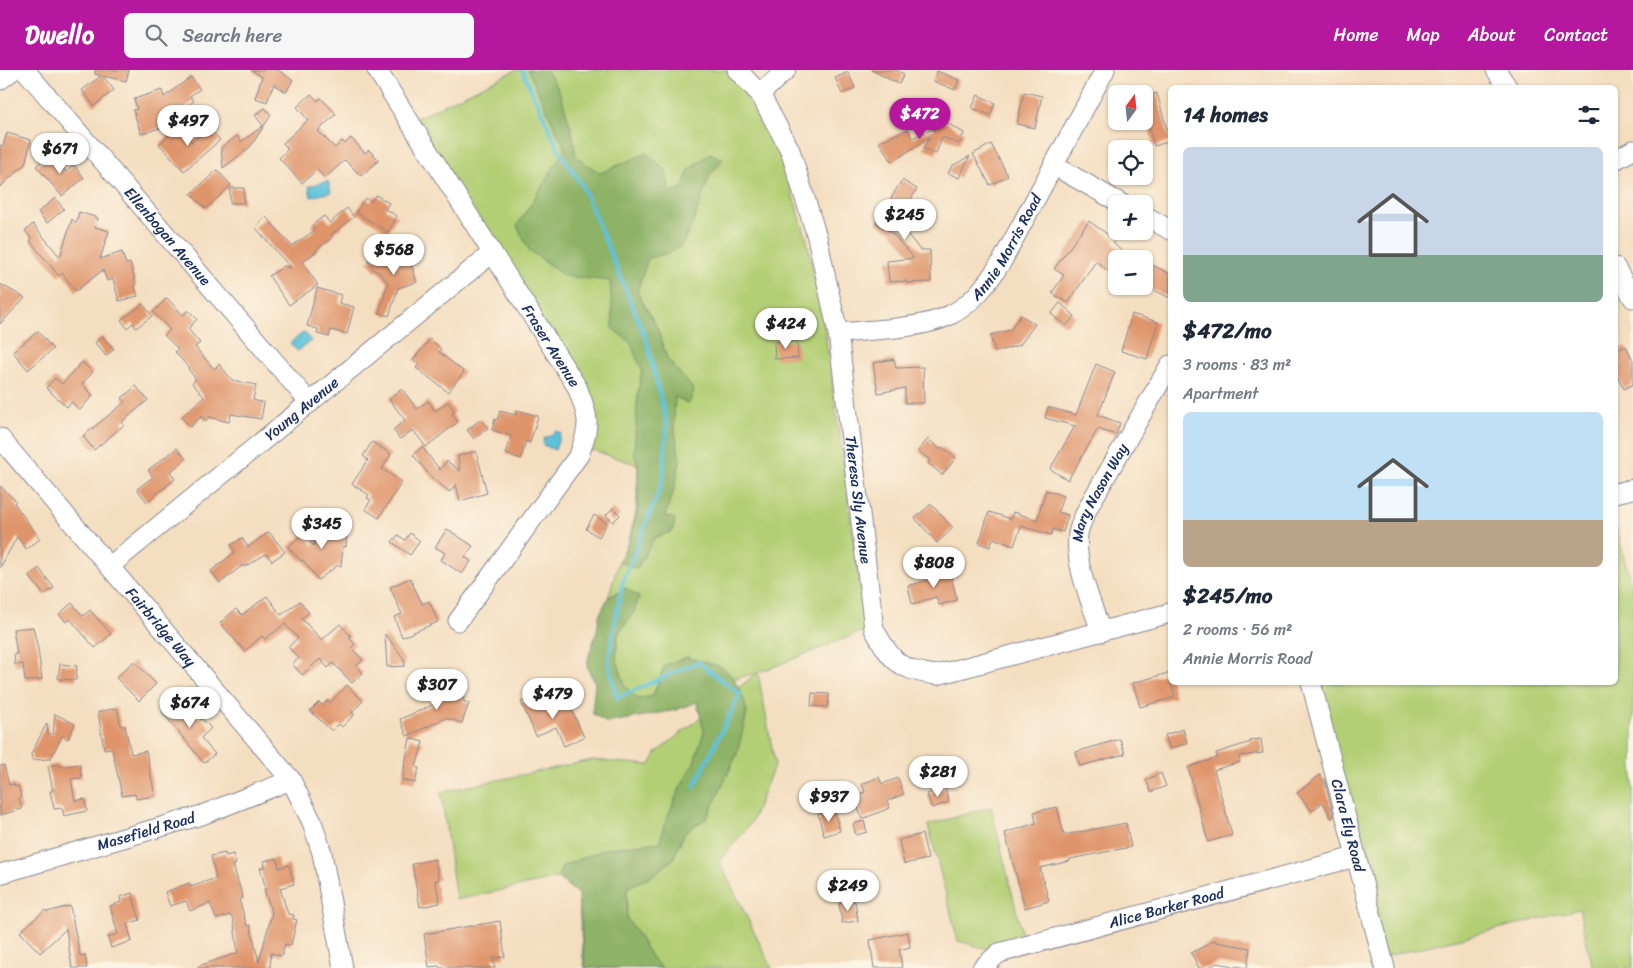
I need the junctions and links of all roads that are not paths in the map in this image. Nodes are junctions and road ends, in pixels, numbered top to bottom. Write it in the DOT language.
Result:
graph roads {
  1 [pos="13,70"];
  2 [pos="25,70"];
  3 [pos="377,70"];
  4 [pos="736,70"];
  5 [pos="786,70"];
  6 [pos="1105,70"];
  7 [pos="1496,70"];
  8 [pos="0,80"];
  9 [pos="1506,85"];
  10 [pos="760,94"];
  11 [pos="1633,150"];
  12 [pos="1618,158"];
  13 [pos="1053,165"];
  14 [pos="1108,196"];
  15 [pos="1153,220"];
  16 [pos="1168,229"];
  17 [pos="492,253"];
  18 [pos="1618,272"];
  19 [pos="1633,298"];
  20 [pos="838,333"];
  21 [pos="1168,368"];
  22 [pos="310,402"];
  23 [pos="0,438"];
  24 [pos="1633,489"];
  25 [pos="1618,493"];
  26 [pos="110,566"];
  27 [pos="1168,615"];
  28 [pos="458,621"];
  29 [pos="1101,632"];
  30 [pos="1312,685"];
  31 [pos="291,780"];
  32 [pos="1355,857"];
  33 [pos="0,874"];
  34 [pos="343,968"];
  35 [pos="982,968"];
  36 [pos="1385,968"];
  1 -- 8 [label="street"];
  2 -- 22 [label="street, Ellenbogan Avenue"];
  3 -- 17 [label="street, Fraser Avenue"];
  4 -- 10 [label="street, Theresa Sly Avenue"];
  5 -- 10 [label="street"];
  6 -- 13 [label="street, Annie Morris Road"];
  7 -- 9 [label="street"];
  10 -- 20 [label="street, Theresa Sly Avenue"];
  11 -- 12 [label="street"];
  13 -- 14 [label="street"];
  13 -- 20 [label="street, Annie Morris Road"];
  15 -- 16 [label="street"];
  17 -- 22 [label="street, Young Avenue"];
  17 -- 28 [label="street, Fraser Avenue"];
  18 -- 19 [label="street"];
  20 -- 29 [label="street, Theresa Sly Avenue"];
  21 -- 29 [label="street, Mary Nason Way"];
  22 -- 26 [label="street, Young Avenue"];
  23 -- 26 [label="street, Fairbridge Way"];
  24 -- 25 [label="street"];
  26 -- 31 [label="street, Fairbridge Way"];
  27 -- 29 [label="street, Theresa Sly Avenue"];
  30 -- 32 [label="street, Clara Ely Road"];
  31 -- 33 [label="street, Masefield Road"];
  31 -- 34 [label="street, Fairbridge Way"];
  32 -- 35 [label="street, Alice Barker Road"];
  32 -- 36 [label="street, Clara Ely Road"];
}
